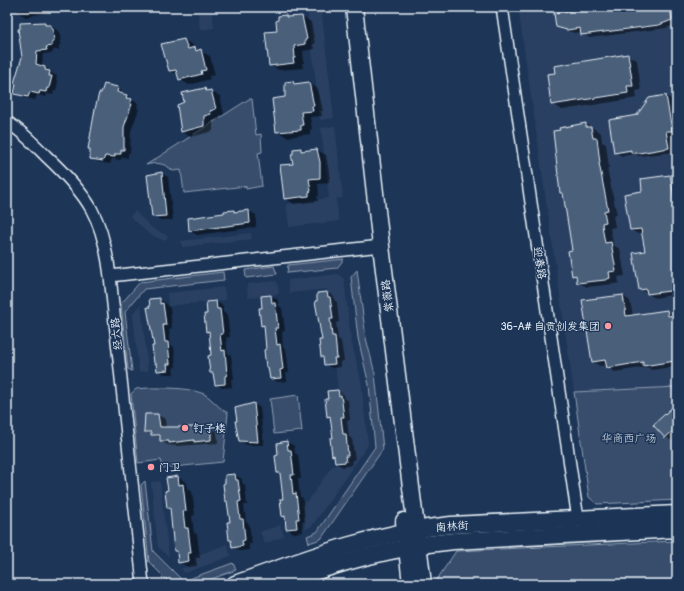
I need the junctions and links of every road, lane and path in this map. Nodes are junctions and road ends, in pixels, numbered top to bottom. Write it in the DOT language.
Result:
graph roads {
  1 [pos="346,7"];
  2 [pos="354,7"];
  3 [pos="502,7"];
  4 [pos="7,122"];
  5 [pos="377,247"];
  6 [pos="110,276"];
  7 [pos="677,514"];
  8 [pos="578,518"];
  9 [pos="677,529"];
  10 [pos="411,538"];
  11 [pos="143,584"];
  12 [pos="235,584"];
  13 [pos="280,584"];
  14 [pos="411,584"];
  15 [pos="423,584"];
  1 -- 5 [label="main road, 紫薇路"];
  2 -- 5 [label="main road, 紫薇路"];
  3 -- 8 [label="street, 迎春路"];
  4 -- 6 [label="street, 经六路"];
  5 -- 6 [label="street"];
  5 -- 10 [label="main road, 紫薇路"];
  6 -- 11 [label="street, 经六路"];
  7 -- 8 [label="main road, 南林街"];
  8 -- 10 [label="main road, 南林街"];
  9 -- 10 [label="main road, 南林街"];
  10 -- 12 [label="main road, 南林街"];
  10 -- 13 [label="main road, 南林街"];
  10 -- 14 [label="main road, 紫薇路"];
  10 -- 15 [label="main road, 紫薇路"];
}
